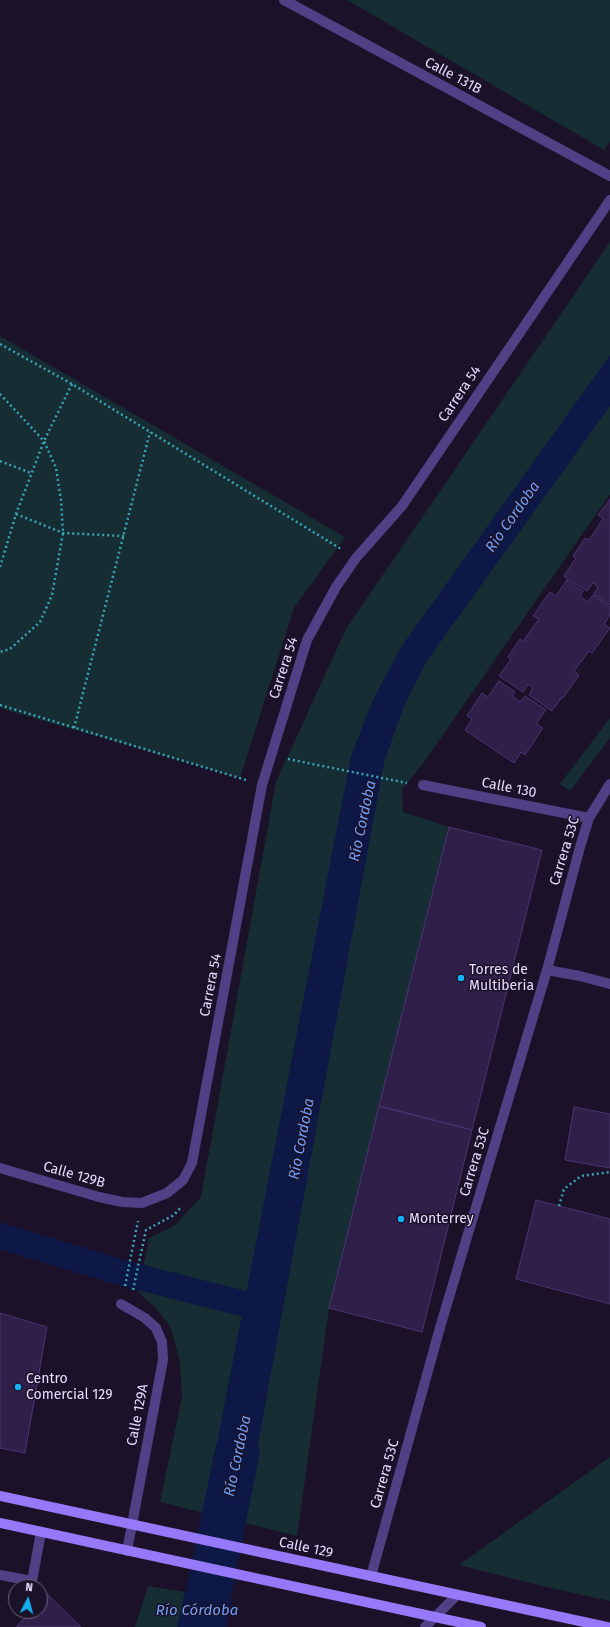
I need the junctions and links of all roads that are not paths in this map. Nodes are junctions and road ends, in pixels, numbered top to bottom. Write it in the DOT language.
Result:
graph roads {
  1 [pos="284,0"];
  2 [pos="610,176"];
  3 [pos="610,200"];
  4 [pos="610,784"];
  5 [pos="423,785"];
  6 [pos="589,818"];
  7 [pos="547,970"];
  8 [pos="610,984"];
  9 [pos="0,1168"];
  10 [pos="142,1203"];
  11 [pos="121,1304"];
  12 [pos="0,1496"];
  13 [pos="0,1523"];
  14 [pos="132,1525"];
  15 [pos="41,1532"];
  16 [pos="128,1551"];
  17 [pos="0,1575"];
  18 [pos="371,1576"];
  19 [pos="457,1595"];
  20 [pos="435,1617"];
  21 [pos="425,1627"];
  22 [pos="481,1627"];
  23 [pos="607,1627"];
  1 -- 2 [label="street, Calle 131B"];
  3 -- 10 [label="street, Carrera 54"];
  4 -- 6 [label="street, Carrera 53C"];
  5 -- 6 [label="street, Calle 130"];
  6 -- 7 [label="street, Carrera 53C"];
  7 -- 8 [label="street"];
  7 -- 18 [label="street, Carrera 53C"];
  9 -- 10 [label="street, Calle 129B"];
  11 -- 14 [label="street, Calle 129A"];
  12 -- 14 [label="main road, Calle 129"];
  13 -- 15 [label="main road"];
  14 -- 16 [label="street, Calle 129A"];
  14 -- 18 [label="main road, Calle 129"];
  15 -- 16 [label="main road"];
  15 -- 17 [label="street"];
  16 -- 20 [label="main road"];
  18 -- 19 [label="main road, Calle 129"];
  19 -- 20 [label="street"];
  19 -- 23 [label="main road, Calle 129"];
  20 -- 21 [label="street"];
  20 -- 22 [label="main road"];
}
